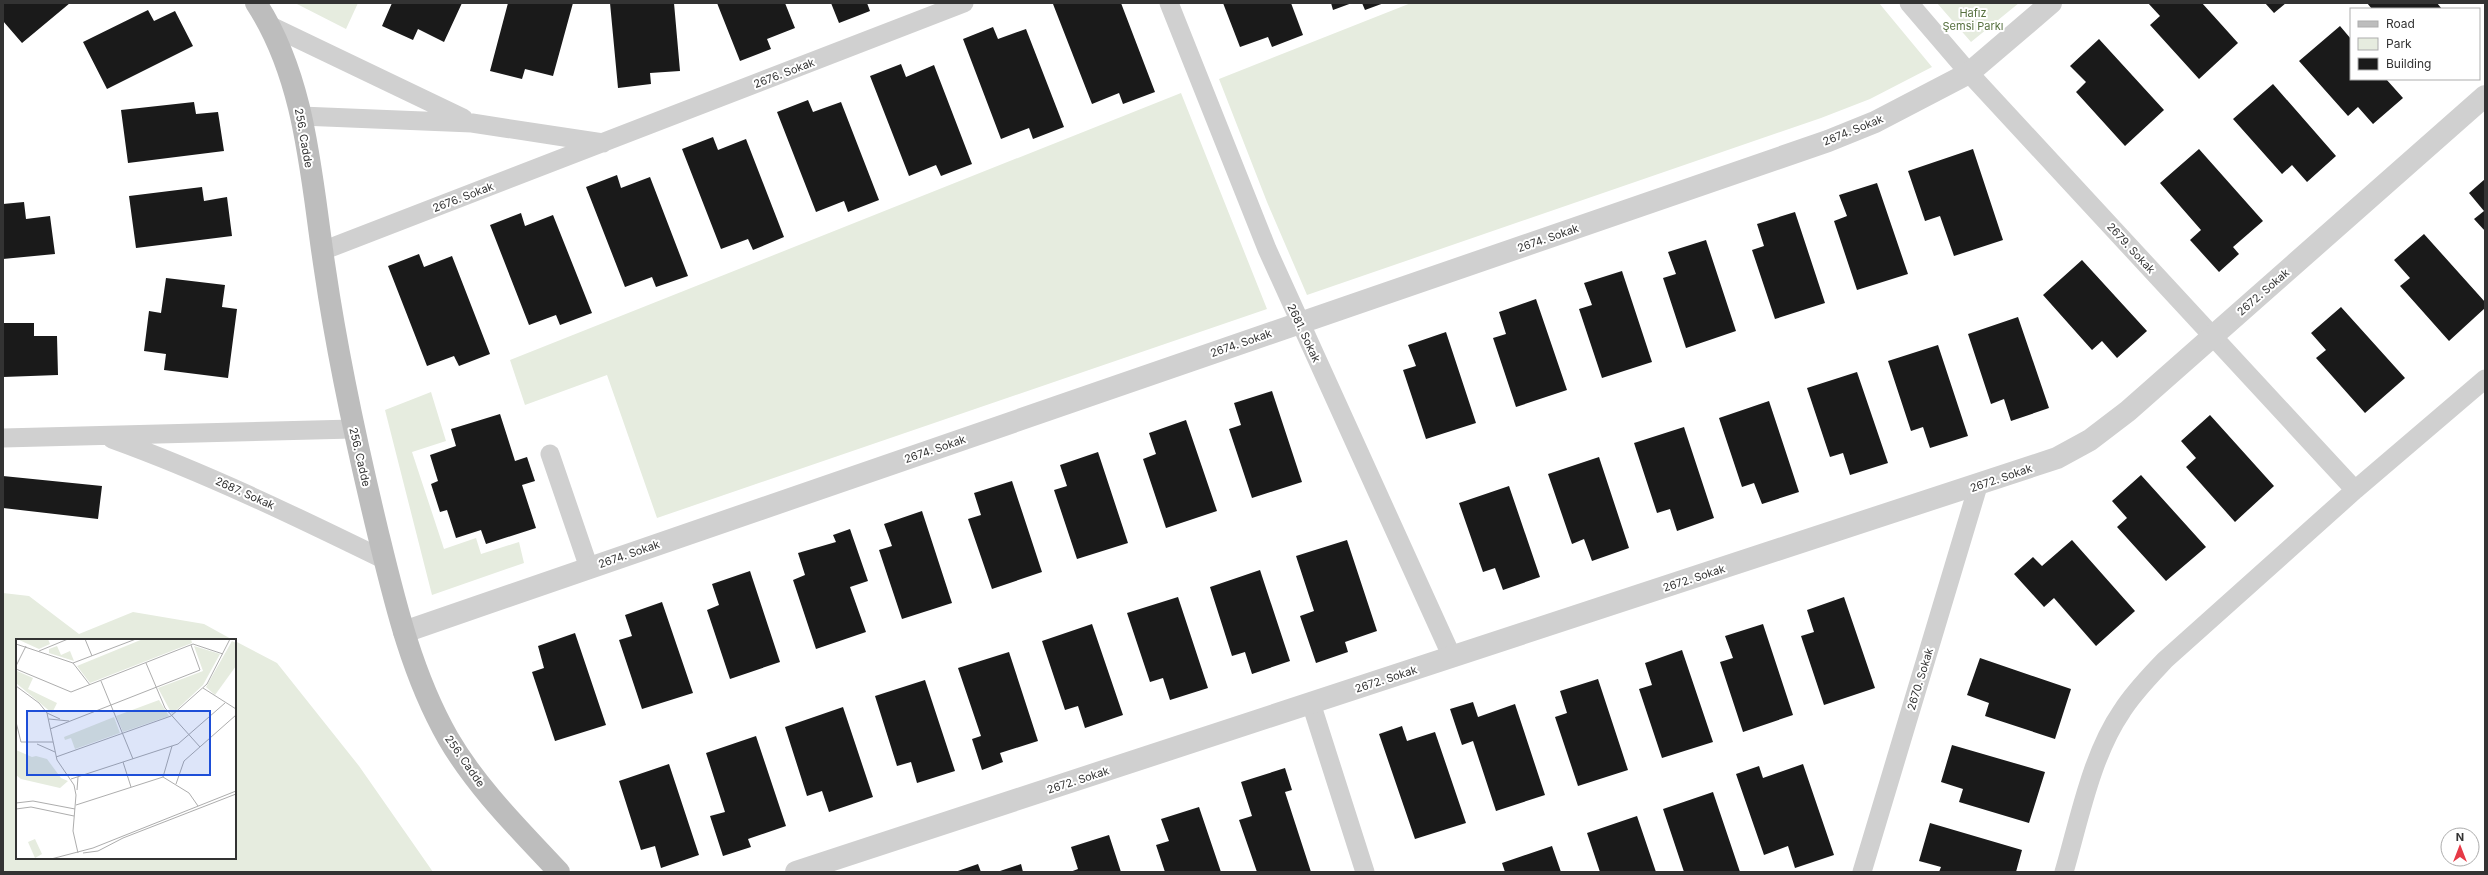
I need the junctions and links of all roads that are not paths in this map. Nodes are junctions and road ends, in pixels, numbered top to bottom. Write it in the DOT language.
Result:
graph roads {
  1 [pos="256,3"];
  2 [pos="964,3"];
  3 [pos="1169,3"];
  4 [pos="1909,3"];
  5 [pos="2051,3"];
  6 [pos="271,26"];
  7 [pos="1969,72"];
  8 [pos="2485,96"];
  9 [pos="301,116"];
  10 [pos="472,123"];
  11 [pos="604,143"];
  12 [pos="322,251"];
  13 [pos="1300,323"];
  14 [pos="2213,337"];
  15 [pos="2485,379"];
  16 [pos="353,429"];
  17 [pos="101,435"];
  18 [pos="3,438"];
  19 [pos="550,454"];
  20 [pos="1978,486"];
  21 [pos="2355,490"];
  22 [pos="385,560"];
  23 [pos="589,568"];
  24 [pos="404,632"];
  25 [pos="1452,657"];
  26 [pos="1311,703"];
  27 [pos="559,872"];
  28 [pos="796,872"];
  29 [pos="1365,872"];
  30 [pos="1862,872"];
  31 [pos="2064,872"];
  1 -- 6 [label="street, 256. Cadde"];
  2 -- 11 [label="lane, 2676. Sokak"];
  3 -- 13 [label="lane, 2681. Sokak"];
  4 -- 7 [label="lane, 2679. Sokak"];
  5 -- 7 [label="street, 2674. Sokak"];
  6 -- 9 [label="street, 256. Cadde"];
  6 -- 10 [label="lane, 2676. Sokak"];
  7 -- 13 [label="street, 2674. Sokak"];
  7 -- 14 [label="lane, 2679. Sokak"];
  8 -- 14 [label="street, 2672. Sokak"];
  9 -- 10 [label="lane, 2676. Sokak"];
  9 -- 12 [label="street, 256. Cadde"];
  10 -- 11 [label="lane, 2676. Sokak"];
  11 -- 12 [label="lane, 2676. Sokak"];
  12 -- 16 [label="street, 256. Cadde"];
  13 -- 23 [label="street, 2674. Sokak"];
  13 -- 25 [label="lane, 2681. Sokak"];
  14 -- 20 [label="street, 2672. Sokak"];
  14 -- 21 [label="lane, 2679. Sokak"];
  15 -- 21 [label="lane"];
  16 -- 17 [label="lane, 2687. Sokak"];
  16 -- 22 [label="street, 256. Cadde"];
  17 -- 18 [label="lane, 2687. Sokak"];
  17 -- 22 [label="lane, 2687. Sokak"];
  19 -- 23 [label="lane"];
  20 -- 25 [label="street, 2672. Sokak"];
  20 -- 30 [label="lane, 2670. Sokak"];
  21 -- 31 [label="lane"];
  22 -- 24 [label="street, 256. Cadde"];
  23 -- 24 [label="street, 2674. Sokak"];
  24 -- 27 [label="street, 256. Cadde"];
  25 -- 26 [label="street, 2672. Sokak"];
  26 -- 28 [label="street, 2672. Sokak"];
  26 -- 29 [label="lane"];
}
